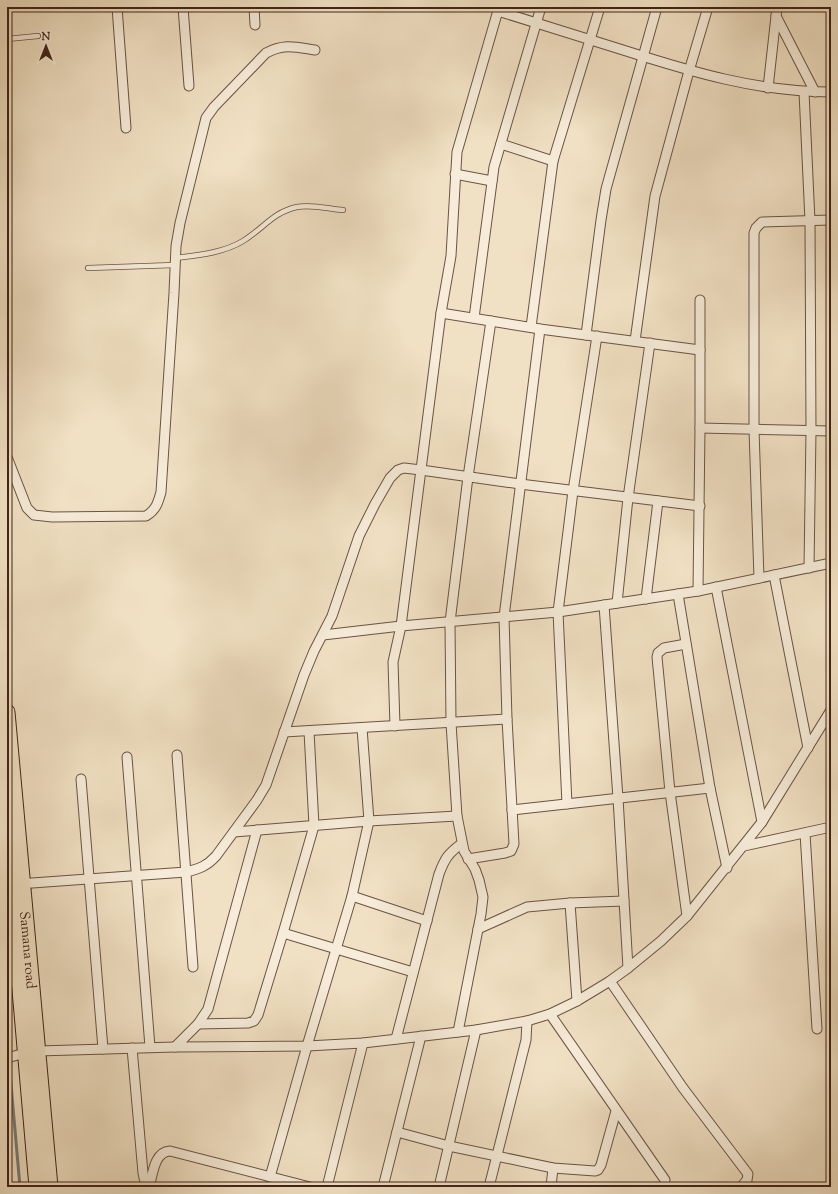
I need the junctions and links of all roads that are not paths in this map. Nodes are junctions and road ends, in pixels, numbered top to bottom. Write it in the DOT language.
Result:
graph roads {
  1 [pos="117,7"];
  2 [pos="183,7"];
  3 [pos="254,7"];
  4 [pos="541,7"];
  5 [pos="600,7"];
  6 [pos="657,7"];
  7 [pos="708,7"];
  8 [pos="499,9"];
  9 [pos="777,12"];
  10 [pos="537,23"];
  11 [pos="255,25"];
  12 [pos="38,36"];
  13 [pos="7,39"];
  14 [pos="591,40"];
  15 [pos="315,50"];
  16 [pos="643,57"];
  17 [pos="689,71"];
  18 [pos="189,86"];
  19 [pos="768,88"];
  20 [pos="804,92"];
  21 [pos="815,92"];
  22 [pos="831,92"];
  23 [pos="126,128"];
  24 [pos="501,144"];
  25 [pos="554,161"];
  26 [pos="455,174"];
  27 [pos="492,181"];
  28 [pos="343,210"];
  29 [pos="831,220"];
  30 [pos="810,221"];
  31 [pos="175,261"];
  32 [pos="88,268"];
  33 [pos="700,300"];
  34 [pos="441,313"];
  35 [pos="474,318"];
  36 [pos="491,321"];
  37 [pos="536,328"];
  38 [pos="586,335"];
  39 [pos="597,336"];
  40 [pos="635,341"];
  41 [pos="650,343"];
  42 [pos="700,350"];
  43 [pos="700,428"];
  44 [pos="754,430"];
  45 [pos="811,431"];
  46 [pos="831,431"];
  47 [pos="7,456"];
  48 [pos="421,470"];
  49 [pos="468,477"];
  50 [pos="520,484"];
  51 [pos="573,491"];
  52 [pos="628,498"];
  53 [pos="658,501"];
  54 [pos="700,506"];
  55 [pos="831,563"];
  56 [pos="808,568"];
  57 [pos="774,575"];
  58 [pos="759,578"];
  59 [pos="716,588"];
  60 [pos="698,591"];
  61 [pos="678,594"];
  62 [pos="646,599"];
  63 [pos="617,603"];
  64 [pos="604,605"];
  65 [pos="558,612"];
  66 [pos="504,617"];
  67 [pos="450,622"];
  68 [pos="401,626"];
  69 [pos="323,635"];
  70 [pos="686,644"];
  71 [pos="831,710"];
  72 [pos="7,712"];
  73 [pos="507,719"];
  74 [pos="451,722"];
  75 [pos="395,726"];
  76 [pos="362,728"];
  77 [pos="310,731"];
  78 [pos="284,732"];
  79 [pos="808,748"];
  80 [pos="177,755"];
  81 [pos="127,757"];
  82 [pos="10,766"];
  83 [pos="80,779"];
  84 [pos="710,788"];
  85 [pos="670,792"];
  86 [pos="618,798"];
  87 [pos="567,804"];
  88 [pos="512,810"];
  89 [pos="457,816"];
  90 [pos="369,821"];
  91 [pos="762,822"];
  92 [pos="314,826"];
  93 [pos="831,827"];
  94 [pos="257,830"];
  95 [pos="234,832"];
  96 [pos="806,832"];
  97 [pos="7,839"];
  98 [pos="461,844"];
  99 [pos="744,846"];
  100 [pos="468,859"];
  101 [pos="727,868"];
  102 [pos="186,872"];
  103 [pos="136,875"];
  104 [pos="88,879"];
  105 [pos="17,884"];
  106 [pos="352,896"];
  107 [pos="624,901"];
  108 [pos="570,903"];
  109 [pos="688,916"];
  110 [pos="427,921"];
  111 [pos="10,928"];
  112 [pos="478,929"];
  113 [pos="284,933"];
  114 [pos="336,949"];
  115 [pos="193,966"];
  116 [pos="628,968"];
  117 [pos="413,972"];
  118 [pos="610,981"];
  119 [pos="577,1001"];
  120 [pos="550,1014"];
  121 [pos="528,1020"];
  122 [pos="198,1024"];
  123 [pos="476,1030"];
  124 [pos="816,1030"];
  125 [pos="458,1032"];
  126 [pos="421,1036"];
  127 [pos="396,1039"];
  128 [pos="363,1043"];
  129 [pos="307,1046"];
  130 [pos="150,1047"];
  131 [pos="175,1047"];
  132 [pos="132,1048"];
  133 [pos="103,1049"];
  134 [pos="21,1054"];
  135 [pos="616,1111"];
  136 [pos="396,1132"];
  137 [pos="449,1146"];
  138 [pos="496,1156"];
  139 [pos="553,1168"];
  140 [pos="270,1177"];
  141 [pos="665,1180"];
  142 [pos="37,1187"];
  143 [pos="50,1187"];
  144 [pos="146,1187"];
  145 [pos="149,1187"];
  146 [pos="310,1187"];
  147 [pos="327,1187"];
  148 [pos="383,1187"];
  149 [pos="439,1187"];
  150 [pos="489,1187"];
  151 [pos="550,1187"];
  152 [pos="741,1187"];
  1 -- 23 [label="street"];
  2 -- 18 [label="street"];
  3 -- 11 [label="street"];
  4 -- 10 [label="street"];
  5 -- 14 [label="street"];
  6 -- 16 [label="street"];
  7 -- 17 [label="street"];
  8 -- 10 [label="street"];
  8 -- 26 [label="street"];
  9 -- 19 [label="street"];
  9 -- 21 [label="street"];
  10 -- 14 [label="street"];
  10 -- 24 [label="street"];
  12 -- 13 [label="lane"];
  14 -- 16 [label="street"];
  14 -- 25 [label="street"];
  15 -- 31 [label="street"];
  16 -- 17 [label="street"];
  16 -- 38 [label="street"];
  17 -- 19 [label="street"];
  17 -- 40 [label="street"];
  19 -- 20 [label="street"];
  20 -- 21 [label="street"];
  20 -- 30 [label="street"];
  21 -- 22 [label="street"];
  24 -- 25 [label="street"];
  24 -- 27 [label="street"];
  25 -- 37 [label="street"];
  26 -- 27 [label="street"];
  26 -- 34 [label="street"];
  27 -- 35 [label="street"];
  28 -- 31 [label="lane"];
  29 -- 30 [label="street"];
  30 -- 44 [label="street"];
  30 -- 45 [label="street"];
  31 -- 32 [label="lane"];
  31 -- 47 [label="street"];
  33 -- 42 [label="street"];
  34 -- 35 [label="street"];
  34 -- 48 [label="street"];
  35 -- 36 [label="street"];
  36 -- 37 [label="street"];
  36 -- 49 [label="street"];
  37 -- 38 [label="street"];
  37 -- 50 [label="street"];
  38 -- 39 [label="street"];
  39 -- 40 [label="street"];
  39 -- 51 [label="street"];
  40 -- 41 [label="street"];
  41 -- 42 [label="street"];
  41 -- 52 [label="street"];
  42 -- 43 [label="street"];
  43 -- 44 [label="street"];
  43 -- 54 [label="street"];
  44 -- 45 [label="street"];
  44 -- 58 [label="street"];
  45 -- 46 [label="street"];
  45 -- 56 [label="street"];
  48 -- 49 [label="street"];
  48 -- 68 [label="street"];
  48 -- 69 [label="street"];
  49 -- 50 [label="street"];
  49 -- 67 [label="street"];
  50 -- 51 [label="street"];
  50 -- 66 [label="street"];
  51 -- 52 [label="street"];
  51 -- 65 [label="street"];
  52 -- 53 [label="street"];
  52 -- 63 [label="street"];
  53 -- 54 [label="street"];
  53 -- 62 [label="street"];
  54 -- 60 [label="street"];
  55 -- 56 [label="street"];
  56 -- 57 [label="street"];
  57 -- 58 [label="street"];
  57 -- 79 [label="street"];
  58 -- 59 [label="street"];
  59 -- 60 [label="street"];
  59 -- 91 [label="street"];
  60 -- 61 [label="street"];
  61 -- 62 [label="street"];
  61 -- 70 [label="street"];
  62 -- 63 [label="street"];
  63 -- 64 [label="street"];
  64 -- 65 [label="street"];
  64 -- 86 [label="street"];
  65 -- 66 [label="street"];
  65 -- 87 [label="street"];
  66 -- 67 [label="street"];
  66 -- 73 [label="street"];
  67 -- 68 [label="street"];
  67 -- 74 [label="street"];
  68 -- 69 [label="street"];
  68 -- 75 [label="street"];
  69 -- 78 [label="street"];
  70 -- 84 [label="street"];
  70 -- 85 [label="street"];
  71 -- 79 [label="street"];
  72 -- 82 [label="main road, Samana road"];
  73 -- 74 [label="street"];
  73 -- 88 [label="street"];
  74 -- 75 [label="street"];
  74 -- 89 [label="street"];
  75 -- 76 [label="street"];
  76 -- 77 [label="street"];
  76 -- 90 [label="street"];
  77 -- 78 [label="street"];
  77 -- 92 [label="street"];
  78 -- 95 [label="street"];
  79 -- 91 [label="street"];
  80 -- 102 [label="street"];
  81 -- 103 [label="street"];
  82 -- 105 [label="main road, Samana road"];
  83 -- 104 [label="street"];
  84 -- 85 [label="street"];
  84 -- 101 [label="street"];
  85 -- 86 [label="street"];
  85 -- 109 [label="street"];
  86 -- 87 [label="street"];
  86 -- 107 [label="street"];
  87 -- 88 [label="street"];
  88 -- 100 [label="street"];
  89 -- 90 [label="street"];
  89 -- 98 [label="street"];
  90 -- 92 [label="street"];
  90 -- 106 [label="street"];
  91 -- 99 [label="street"];
  92 -- 94 [label="street"];
  92 -- 113 [label="street"];
  93 -- 96 [label="street"];
  94 -- 95 [label="street"];
  94 -- 122 [label="street"];
  95 -- 102 [label="street"];
  96 -- 99 [label="street"];
  96 -- 124 [label="street"];
  97 -- 105 [label="main road, Samana road"];
  98 -- 100 [label="street"];
  98 -- 110 [label="street"];
  99 -- 101 [label="street"];
  100 -- 112 [label="street"];
  101 -- 109 [label="street"];
  102 -- 103 [label="street"];
  102 -- 115 [label="street"];
  103 -- 104 [label="street"];
  103 -- 130 [label="street"];
  104 -- 105 [label="street"];
  104 -- 133 [label="street"];
  105 -- 111 [label="main road, Samana road"];
  105 -- 134 [label="main road, Samana road"];
  106 -- 110 [label="street"];
  106 -- 114 [label="street"];
  107 -- 108 [label="street"];
  107 -- 116 [label="street"];
  108 -- 112 [label="street"];
  108 -- 119 [label="street"];
  109 -- 116 [label="street"];
  110 -- 117 [label="street"];
  111 -- 134 [label="main road, Samana road"];
  112 -- 125 [label="street"];
  113 -- 114 [label="street"];
  113 -- 122 [label="street"];
  114 -- 117 [label="street"];
  114 -- 129 [label="street"];
  116 -- 118 [label="street"];
  117 -- 127 [label="street"];
  118 -- 119 [label="street"];
  118 -- 152 [label="street"];
  119 -- 120 [label="street"];
  120 -- 121 [label="street"];
  120 -- 135 [label="street"];
  121 -- 123 [label="street"];
  121 -- 138 [label="street"];
  122 -- 131 [label="street"];
  123 -- 125 [label="street"];
  123 -- 137 [label="street"];
  125 -- 126 [label="street"];
  126 -- 127 [label="street"];
  126 -- 136 [label="street"];
  127 -- 128 [label="street"];
  128 -- 129 [label="street"];
  128 -- 147 [label="street"];
  129 -- 131 [label="street"];
  129 -- 140 [label="street"];
  130 -- 131 [label="street"];
  130 -- 132 [label="street"];
  132 -- 133 [label="street"];
  132 -- 144 [label="street"];
  133 -- 134 [label="street"];
  134 -- 142 [label="main road, Samana road"];
  134 -- 143 [label="main road, Samana road"];
  135 -- 139 [label="street"];
  135 -- 141 [label="street"];
  136 -- 137 [label="street"];
  136 -- 148 [label="street"];
  137 -- 138 [label="street"];
  137 -- 149 [label="street"];
  138 -- 139 [label="street"];
  138 -- 150 [label="street"];
  139 -- 151 [label="street"];
  140 -- 145 [label="street"];
  140 -- 146 [label="street"];
}
